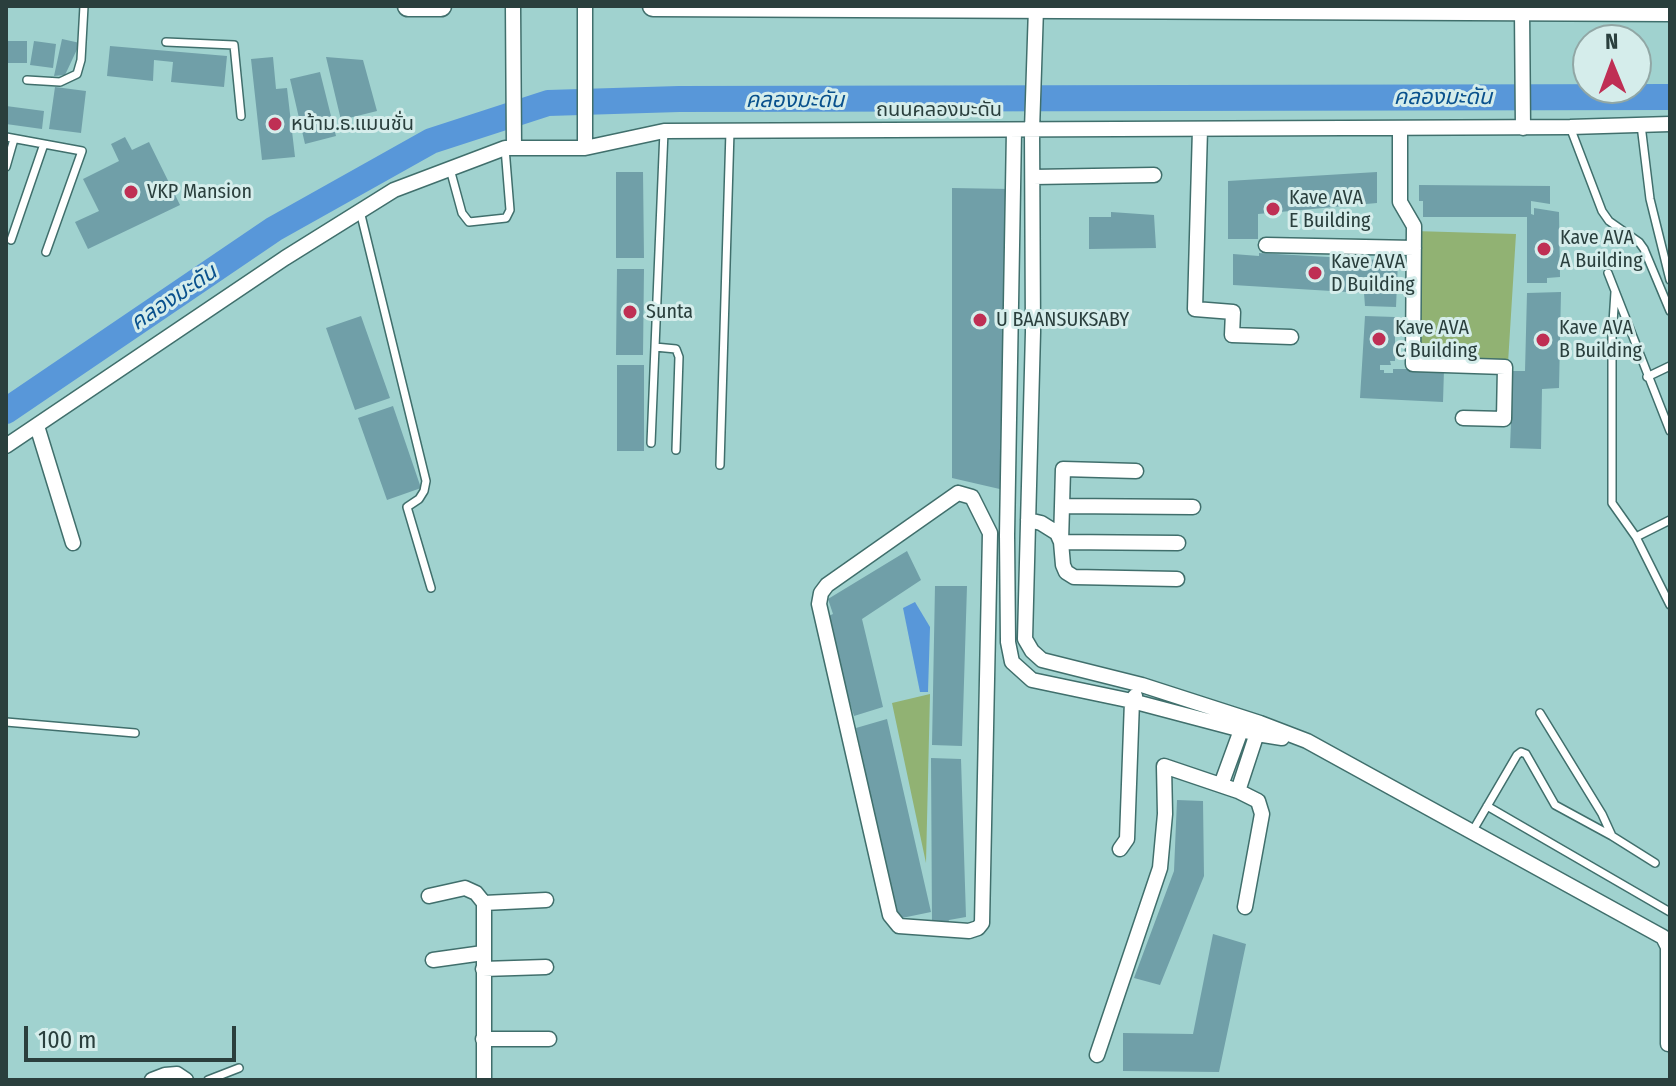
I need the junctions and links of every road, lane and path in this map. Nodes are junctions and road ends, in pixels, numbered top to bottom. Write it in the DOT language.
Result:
graph roads {
  1 [pos="84,6"];
  2 [pos="408,6"];
  3 [pos="441,6"];
  4 [pos="513,6"];
  5 [pos="585,6"];
  6 [pos="653,6"];
  7 [pos="1036,8"];
  8 [pos="1522,10"];
  9 [pos="1670,11"];
  10 [pos="166,42"];
  11 [pos="27,80"];
  12 [pos="241,116"];
  13 [pos="1523,123"];
  14 [pos="1670,124"];
  15 [pos="1032,125"];
  16 [pos="1641,125"];
  17 [pos="1570,127"];
  18 [pos="1400,128"];
  19 [pos="1200,129"];
  20 [pos="1014,130"];
  21 [pos="664,131"];
  22 [pos="730,131"];
  23 [pos="10,138"];
  24 [pos="511,143"];
  25 [pos="585,143"];
  26 [pos="44,144"];
  27 [pos="6,167"];
  28 [pos="450,169"];
  29 [pos="1154,175"];
  30 [pos="1033,177"];
  31 [pos="360,211"];
  32 [pos="11,240"];
  33 [pos="1266,245"];
  34 [pos="1414,248"];
  35 [pos="46,252"];
  36 [pos="1608,273"];
  37 [pos="1670,280"];
  38 [pos="1615,292"];
  39 [pos="1670,311"];
  40 [pos="1291,337"];
  41 [pos="655,347"];
  42 [pos="1670,366"];
  43 [pos="1647,377"];
  44 [pos="1463,418"];
  45 [pos="37,426"];
  46 [pos="1670,431"];
  47 [pos="651,443"];
  48 [pos="6,446"];
  49 [pos="676,450"];
  50 [pos="720,465"];
  51 [pos="1136,471"];
  52 [pos="1062,506"];
  53 [pos="1193,507"];
  54 [pos="1028,520"];
  55 [pos="1670,520"];
  56 [pos="990,533"];
  57 [pos="1007,535"];
  58 [pos="1027,536"];
  59 [pos="1636,537"];
  60 [pos="1061,542"];
  61 [pos="73,543"];
  62 [pos="1178,543"];
  63 [pos="1177,579"];
  64 [pos="431,588"];
  65 [pos="1670,605"];
  66 [pos="1025,639"];
  67 [pos="1008,642"];
  68 [pos="1042,660"];
  69 [pos="1032,680"];
  70 [pos="1142,685"];
  71 [pos="1132,701"];
  72 [pos="1540,713"];
  73 [pos="6,722"];
  74 [pos="1251,726"];
  75 [pos="135,733"];
  76 [pos="1221,785"];
  77 [pos="1238,791"];
  78 [pos="1487,806"];
  79 [pos="1472,832"];
  80 [pos="1612,836"];
  81 [pos="1120,849"];
  82 [pos="1655,863"];
  83 [pos="429,896"];
  84 [pos="546,900"];
  85 [pos="484,903"];
  86 [pos="1245,907"];
  87 [pos="1670,912"];
  88 [pos="483,953"];
  89 [pos="433,960"];
  90 [pos="546,967"];
  91 [pos="483,969"];
  92 [pos="483,1039"];
  93 [pos="549,1039"];
  94 [pos="1669,1046"];
  95 [pos="1097,1055"];
  96 [pos="239,1068"];
  97 [pos="152,1080"];
  98 [pos="186,1080"];
  99 [pos="208,1080"];
  100 [pos="484,1080"];
  1 -- 11 [label="lane"];
  2 -- 3 [label="main road"];
  4 -- 24 [label="street"];
  5 -- 25 [label="street"];
  6 -- 7 [label="main road"];
  7 -- 8 [label="main road"];
  7 -- 15 [label="street"];
  8 -- 9 [label="main road"];
  8 -- 13 [label="street"];
  10 -- 12 [label="lane"];
  13 -- 17 [label="street, ถนนคลองมะดัน"];
  13 -- 18 [label="street, ถนนคลองมะดัน"];
  14 -- 16 [label="street, ถนนคลองมะดัน"];
  15 -- 19 [label="street, ถนนคลองมะดัน"];
  15 -- 20 [label="street, ถนนคลองมะดัน"];
  15 -- 30 [label="street"];
  16 -- 17 [label="street, ถนนคลองมะดัน"];
  16 -- 37 [label="lane"];
  17 -- 39 [label="lane"];
  18 -- 19 [label="street, ถนนคลองมะดัน"];
  18 -- 34 [label="street"];
  19 -- 40 [label="street"];
  20 -- 22 [label="street, ถนนคลองมะดัน"];
  20 -- 57 [label="street"];
  21 -- 22 [label="street, ถนนคลองมะดัน"];
  21 -- 25 [label="street, ถนนคลองมะดัน"];
  21 -- 41 [label="lane"];
  22 -- 50 [label="lane"];
  23 -- 26 [label="lane"];
  23 -- 27 [label="lane"];
  24 -- 25 [label="street, ถนนคลองมะดัน"];
  24 -- 28 [label="street, ถนนคลองมะดัน"];
  24 -- 28 [label="lane"];
  26 -- 32 [label="lane"];
  26 -- 35 [label="lane"];
  28 -- 31 [label="street, ถนนคลองมะดัน"];
  29 -- 30 [label="street"];
  30 -- 54 [label="street"];
  31 -- 45 [label="street, ถนนคลองมะดัน"];
  31 -- 64 [label="lane"];
  33 -- 34 [label="street"];
  34 -- 44 [label="street"];
  36 -- 38 [label="lane"];
  38 -- 43 [label="lane"];
  38 -- 59 [label="lane"];
  41 -- 47 [label="lane"];
  41 -- 49 [label="lane"];
  42 -- 43 [label="lane"];
  43 -- 46 [label="lane"];
  45 -- 48 [label="street, ถนนคลองมะดัน"];
  45 -- 61 [label="street"];
  51 -- 52 [label="street"];
  52 -- 53 [label="street"];
  52 -- 60 [label="street"];
  54 -- 58 [label="street"];
  54 -- 60 [label="street"];
  55 -- 59 [label="lane"];
  56 -- 56 [label="street"];
  56 -- 57 [label="street"];
  57 -- 58 [label="street"];
  57 -- 67 [label="street"];
  58 -- 66 [label="street"];
  59 -- 65 [label="lane"];
  60 -- 62 [label="street"];
  60 -- 63 [label="street"];
  66 -- 67 [label="street"];
  66 -- 68 [label="street"];
  67 -- 69 [label="street"];
  68 -- 69 [label="street"];
  68 -- 70 [label="street"];
  69 -- 71 [label="street"];
  70 -- 71 [label="street"];
  70 -- 74 [label="street"];
  71 -- 74 [label="street"];
  71 -- 81 [label="street"];
  72 -- 80 [label="lane"];
  73 -- 75 [label="lane"];
  74 -- 76 [label="street"];
  74 -- 77 [label="street"];
  74 -- 79 [label="street"];
  76 -- 77 [label="street"];
  76 -- 95 [label="street"];
  77 -- 86 [label="street"];
  78 -- 79 [label="lane"];
  78 -- 80 [label="lane"];
  78 -- 87 [label="lane"];
  79 -- 94 [label="street"];
  80 -- 82 [label="lane"];
  83 -- 85 [label="street"];
  84 -- 85 [label="street"];
  85 -- 88 [label="street"];
  88 -- 89 [label="street"];
  88 -- 91 [label="street"];
  90 -- 91 [label="street"];
  91 -- 92 [label="street"];
  92 -- 93 [label="street"];
  92 -- 100 [label="street"];
  96 -- 99 [label="lane"];
  97 -- 98 [label="street"];
}
